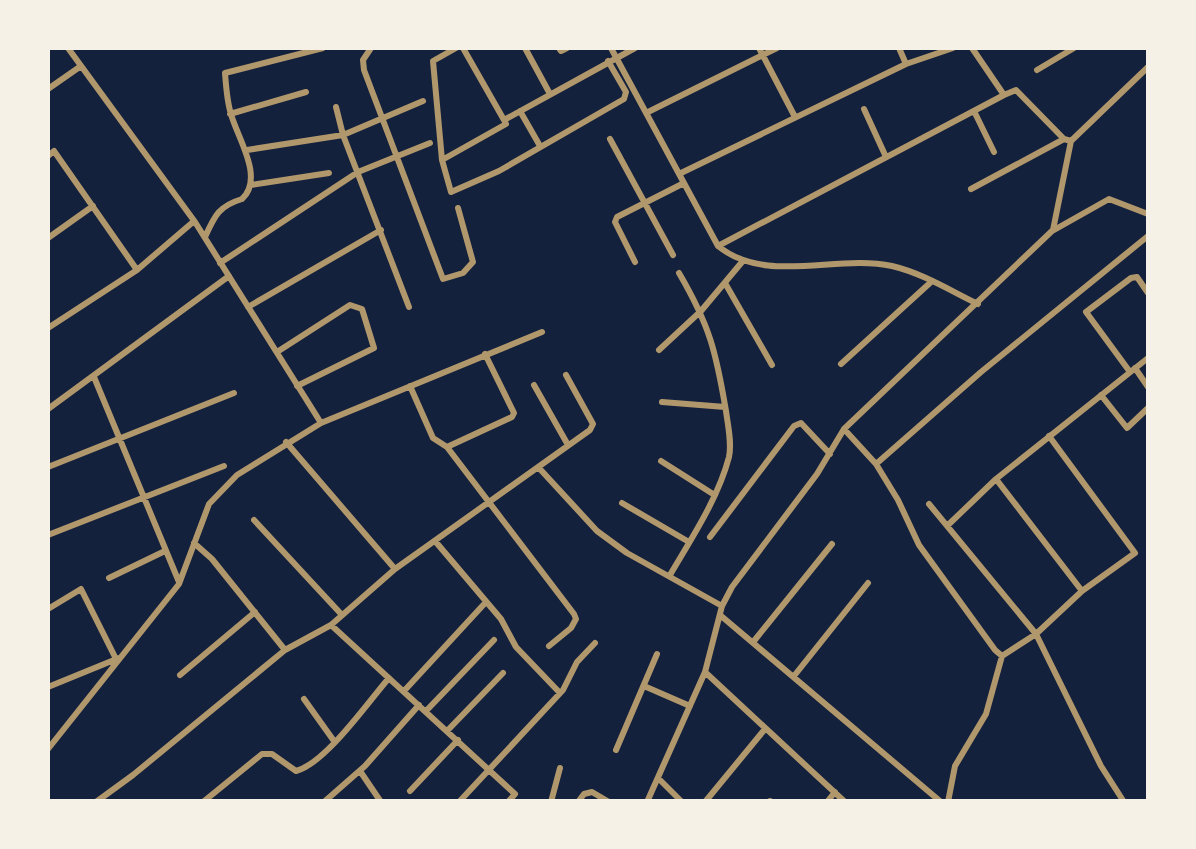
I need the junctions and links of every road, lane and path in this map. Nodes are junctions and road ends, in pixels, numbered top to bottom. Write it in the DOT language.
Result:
graph roads {
  1 [pos="68,48"];
  2 [pos="322,48"];
  3 [pos="372,48"];
  4 [pos="434,48"];
  5 [pos="460,48"];
  6 [pos="524,48"];
  7 [pos="611,48"];
  8 [pos="634,48"];
  9 [pos="777,48"];
  10 [pos="899,48"];
  11 [pos="954,48"];
  12 [pos="972,48"];
  13 [pos="1074,48"];
  14 [pos="761,51"];
  15 [pos="612,59"];
  16 [pos="433,61"];
  17 [pos="906,64"];
  18 [pos="81,66"];
  19 [pos="1148,67"];
  20 [pos="1037,70"];
  21 [pos="48,89"];
  22 [pos="306,92"];
  23 [pos="550,94"];
  24 [pos="1004,95"];
  25 [pos="423,100"];
  26 [pos="336,106"];
  27 [pos="864,109"];
  28 [pos="520,111"];
  29 [pos="974,111"];
  30 [pos="646,113"];
  31 [pos="230,114"];
  32 [pos="795,117"];
  33 [pos="504,120"];
  34 [pos="382,121"];
  35 [pos="344,135"];
  36 [pos="610,139"];
  37 [pos="1068,140"];
  38 [pos="430,143"];
  39 [pos="540,146"];
  40 [pos="247,150"];
  41 [pos="994,152"];
  42 [pos="48,156"];
  43 [pos="395,156"];
  44 [pos="886,158"];
  45 [pos="442,160"];
  46 [pos="329,172"];
  47 [pos="358,172"];
  48 [pos="679,174"];
  49 [pos="684,183"];
  50 [pos="251,185"];
  51 [pos="971,189"];
  52 [pos="645,203"];
  53 [pos="92,206"];
  54 [pos="458,208"];
  55 [pos="1148,214"];
  56 [pos="193,222"];
  57 [pos="381,230"];
  58 [pos="1052,230"];
  59 [pos="1148,236"];
  60 [pos="48,238"];
  61 [pos="205,238"];
  62 [pos="718,246"];
  63 [pos="672,254"];
  64 [pos="635,262"];
  65 [pos="742,262"];
  66 [pos="220,264"];
  67 [pos="136,270"];
  68 [pos="679,273"];
  69 [pos="229,276"];
  70 [pos="931,282"];
  71 [pos="725,283"];
  72 [pos="1148,293"];
  73 [pos="978,304"];
  74 [pos="248,307"];
  75 [pos="409,307"];
  76 [pos="701,311"];
  77 [pos="48,328"];
  78 [pos="542,332"];
  79 [pos="659,350"];
  80 [pos="277,352"];
  81 [pos="485,354"];
  82 [pos="1148,358"];
  83 [pos="841,364"];
  84 [pos="772,365"];
  85 [pos="1132,370"];
  86 [pos="566,374"];
  87 [pos="94,377"];
  88 [pos="534,385"];
  89 [pos="297,386"];
  90 [pos="410,386"];
  91 [pos="1148,386"];
  92 [pos="234,393"];
  93 [pos="1101,395"];
  94 [pos="662,402"];
  95 [pos="725,407"];
  96 [pos="1148,408"];
  97 [pos="48,409"];
  98 [pos="321,423"];
  99 [pos="844,429"];
  100 [pos="1049,436"];
  101 [pos="120,438"];
  102 [pos="286,442"];
  103 [pos="568,445"];
  104 [pos="447,447"];
  105 [pos="830,454"];
  106 [pos="661,461"];
  107 [pos="876,464"];
  108 [pos="224,466"];
  109 [pos="48,467"];
  110 [pos="539,468"];
  111 [pos="996,479"];
  112 [pos="712,494"];
  113 [pos="142,498"];
  114 [pos="622,503"];
  115 [pos="488,504"];
  116 [pos="929,504"];
  117 [pos="254,520"];
  118 [pos="947,526"];
  119 [pos="48,535"];
  120 [pos="710,537"];
  121 [pos="435,541"];
  122 [pos="689,542"];
  123 [pos="194,543"];
  124 [pos="832,544"];
  125 [pos="165,551"];
  126 [pos="395,570"];
  127 [pos="670,575"];
  128 [pos="110,578"];
  129 [pos="868,583"];
  130 [pos="179,584"];
  131 [pos="1082,591"];
  132 [pos="486,602"];
  133 [pos="48,609"];
  134 [pos="721,610"];
  135 [pos="255,612"];
  136 [pos="342,615"];
  137 [pos="331,625"];
  138 [pos="1036,634"];
  139 [pos="494,640"];
  140 [pos="754,641"];
  141 [pos="595,642"];
  142 [pos="549,646"];
  143 [pos="285,650"];
  144 [pos="658,654"];
  145 [pos="1002,656"];
  146 [pos="118,658"];
  147 [pos="705,672"];
  148 [pos="502,673"];
  149 [pos="180,675"];
  150 [pos="794,676"];
  151 [pos="389,678"];
  152 [pos="644,686"];
  153 [pos="48,687"];
  154 [pos="404,690"];
  155 [pos="560,694"];
  156 [pos="304,699"];
  157 [pos="690,706"];
  158 [pos="423,708"];
  159 [pos="765,729"];
  160 [pos="448,731"];
  161 [pos="458,740"];
  162 [pos="334,741"];
  163 [pos="48,748"];
  164 [pos="616,750"];
  165 [pos="560,768"];
  166 [pos="489,770"];
  167 [pos="360,771"];
  168 [pos="658,778"];
  169 [pos="410,791"];
  170 [pos="835,792"];
  171 [pos="96,802"];
  172 [pos="203,802"];
  173 [pos="324,802"];
  174 [pos="381,802"];
  175 [pos="460,802"];
  176 [pos="508,802"];
  177 [pos="551,802"];
  178 [pos="578,802"];
  179 [pos="609,802"];
  180 [pos="647,802"];
  181 [pos="682,802"];
  182 [pos="706,802"];
  183 [pos="826,802"];
  184 [pos="845,802"];
  185 [pos="944,802"];
  186 [pos="1124,802"];
  1 -- 18 [label="street"];
  2 -- 31 [label="street"];
  3 -- 34 [label="street"];
  4 -- 16 [label="street"];
  5 -- 16 [label="street"];
  5 -- 33 [label="street"];
  6 -- 23 [label="street"];
  7 -- 15 [label="street"];
  8 -- 15 [label="street"];
  9 -- 14 [label="street"];
  10 -- 17 [label="street"];
  11 -- 17 [label="street"];
  12 -- 24 [label="street"];
  13 -- 20 [label="street"];
  14 -- 30 [label="street"];
  14 -- 32 [label="street"];
  15 -- 23 [label="street"];
  15 -- 30 [label="street"];
  15 -- 39 [label="street"];
  16 -- 45 [label="street"];
  17 -- 32 [label="street"];
  18 -- 21 [label="street"];
  18 -- 56 [label="street"];
  19 -- 37 [label="street"];
  22 -- 31 [label="street"];
  23 -- 28 [label="street"];
  24 -- 29 [label="street"];
  24 -- 37 [label="street"];
  25 -- 34 [label="street"];
  26 -- 35 [label="street"];
  27 -- 44 [label="street"];
  28 -- 33 [label="street"];
  28 -- 39 [label="street"];
  29 -- 41 [label="street"];
  29 -- 44 [label="street"];
  30 -- 48 [label="street"];
  31 -- 40 [label="street"];
  32 -- 48 [label="street"];
  33 -- 45 [label="street"];
  34 -- 35 [label="street"];
  34 -- 43 [label="street"];
  35 -- 40 [label="street"];
  35 -- 47 [label="street"];
  36 -- 52 [label="street"];
  37 -- 51 [label="street"];
  37 -- 58 [label="street"];
  38 -- 43 [label="street"];
  39 -- 45 [label="street"];
  40 -- 50 [label="street"];
  42 -- 53 [label="street"];
  43 -- 47 [label="street"];
  43 -- 54 [label="street"];
  44 -- 62 [label="street"];
  46 -- 50 [label="street"];
  47 -- 57 [label="street"];
  47 -- 66 [label="street"];
  48 -- 49 [label="street"];
  49 -- 52 [label="street"];
  49 -- 62 [label="street"];
  50 -- 61 [label="street"];
  52 -- 63 [label="street"];
  52 -- 64 [label="street"];
  53 -- 60 [label="street"];
  53 -- 67 [label="street"];
  55 -- 58 [label="street"];
  56 -- 61 [label="street"];
  56 -- 67 [label="street"];
  57 -- 74 [label="street"];
  57 -- 75 [label="street"];
  58 -- 73 [label="street"];
  59 -- 107 [label="street"];
  61 -- 66 [label="street"];
  62 -- 65 [label="street"];
  65 -- 70 [label="street"];
  65 -- 71 [label="street"];
  66 -- 69 [label="street"];
  67 -- 77 [label="street"];
  68 -- 76 [label="street"];
  69 -- 74 [label="street"];
  69 -- 87 [label="street"];
  70 -- 73 [label="street"];
  70 -- 83 [label="street"];
  71 -- 76 [label="street"];
  71 -- 84 [label="street"];
  72 -- 85 [label="street"];
  73 -- 99 [label="street"];
  74 -- 80 [label="street"];
  76 -- 79 [label="street"];
  76 -- 95 [label="street"];
  78 -- 81 [label="street"];
  80 -- 89 [label="street"];
  80 -- 89 [label="street"];
  81 -- 90 [label="street"];
  81 -- 104 [label="street"];
  82 -- 85 [label="street"];
  85 -- 91 [label="street"];
  85 -- 93 [label="street"];
  86 -- 103 [label="street"];
  87 -- 97 [label="street"];
  87 -- 101 [label="street"];
  88 -- 103 [label="street"];
  89 -- 98 [label="street"];
  90 -- 98 [label="street"];
  90 -- 104 [label="street"];
  92 -- 101 [label="street"];
  93 -- 96 [label="street"];
  93 -- 100 [label="street"];
  94 -- 95 [label="street"];
  95 -- 112 [label="street"];
  98 -- 102 [label="street"];
  99 -- 105 [label="street"];
  99 -- 107 [label="street"];
  100 -- 111 [label="street"];
  100 -- 131 [label="street"];
  101 -- 109 [label="street"];
  101 -- 113 [label="street"];
  102 -- 123 [label="street"];
  102 -- 126 [label="street"];
  103 -- 110 [label="street"];
  104 -- 115 [label="street"];
  105 -- 120 [label="street"];
  105 -- 134 [label="street"];
  106 -- 112 [label="street"];
  107 -- 145 [label="street"];
  108 -- 113 [label="street"];
  110 -- 115 [label="street"];
  110 -- 127 [label="street"];
  111 -- 118 [label="street"];
  111 -- 131 [label="street"];
  112 -- 122 [label="street"];
  113 -- 119 [label="street"];
  113 -- 125 [label="street"];
  114 -- 122 [label="street"];
  115 -- 121 [label="street"];
  115 -- 142 [label="street"];
  116 -- 118 [label="street"];
  117 -- 136 [label="street"];
  118 -- 138 [label="street"];
  121 -- 126 [label="street"];
  121 -- 132 [label="street"];
  122 -- 127 [label="street"];
  123 -- 130 [label="street"];
  123 -- 135 [label="street"];
  124 -- 140 [label="street"];
  125 -- 128 [label="street"];
  125 -- 130 [label="street"];
  126 -- 136 [label="street"];
  127 -- 134 [label="street"];
  129 -- 150 [label="street"];
  130 -- 146 [label="street"];
  131 -- 138 [label="street"];
  132 -- 154 [label="street"];
  132 -- 155 [label="street"];
  133 -- 146 [label="street"];
  134 -- 140 [label="street"];
  134 -- 147 [label="street"];
  135 -- 143 [label="street"];
  135 -- 149 [label="street"];
  136 -- 137 [label="street"];
  137 -- 143 [label="street"];
  137 -- 151 [label="street"];
  138 -- 145 [label="street"];
  138 -- 186 [label="street"];
  139 -- 158 [label="street"];
  140 -- 150 [label="street"];
  141 -- 155 [label="street"];
  143 -- 171 [label="street"];
  144 -- 152 [label="street"];
  145 -- 185 [label="street"];
  146 -- 153 [label="street"];
  146 -- 163 [label="street"];
  147 -- 157 [label="street"];
  147 -- 159 [label="street"];
  148 -- 160 [label="street"];
  150 -- 185 [label="street"];
  151 -- 154 [label="street"];
  151 -- 162 [label="street"];
  152 -- 157 [label="street"];
  152 -- 164 [label="street"];
  154 -- 158 [label="street"];
  155 -- 166 [label="street"];
  156 -- 162 [label="street"];
  157 -- 168 [label="street"];
  158 -- 160 [label="street"];
  158 -- 167 [label="street"];
  159 -- 170 [label="street"];
  159 -- 182 [label="street"];
  160 -- 161 [label="street"];
  161 -- 166 [label="street"];
  161 -- 169 [label="street"];
  162 -- 172 [label="street"];
  165 -- 177 [label="street"];
  166 -- 175 [label="street"];
  166 -- 176 [label="street"];
  167 -- 173 [label="street"];
  167 -- 174 [label="street"];
  168 -- 180 [label="street"];
  168 -- 181 [label="street"];
  170 -- 183 [label="street"];
  170 -- 184 [label="street"];
  178 -- 179 [label="street"];
}
